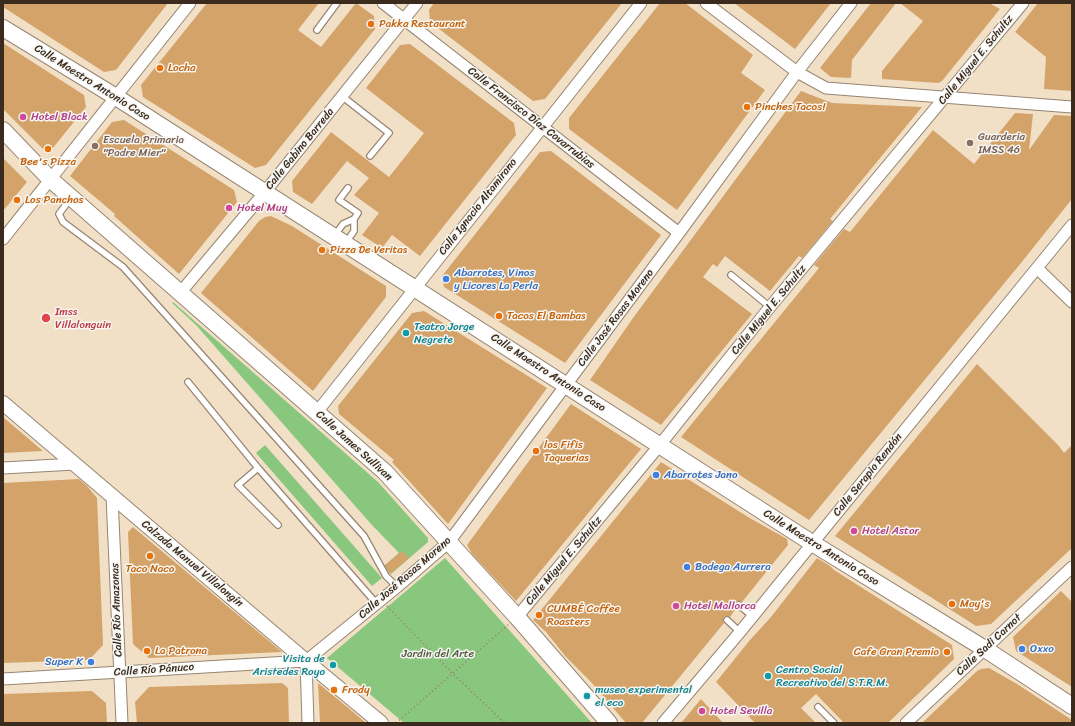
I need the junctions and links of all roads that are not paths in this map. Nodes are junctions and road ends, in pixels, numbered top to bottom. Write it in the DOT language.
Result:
graph roads {
  1 [pos="190,3"];
  2 [pos="337,3"];
  3 [pos="383,3"];
  4 [pos="417,3"];
  5 [pos="641,3"];
  6 [pos="706,3"];
  7 [pos="850,3"];
  8 [pos="1023,3"];
  9 [pos="404,19"];
  10 [pos="3,28"];
  11 [pos="317,30"];
  12 [pos="797,72"];
  13 [pos="116,97"];
  14 [pos="343,97"];
  15 [pos="946,97"];
  16 [pos="1072,107"];
  17 [pos="542,127"];
  18 [pos="3,130"];
  19 [pos="370,156"];
  20 [pos="50,179"];
  21 [pos="348,188"];
  22 [pos="264,193"];
  23 [pos="71,197"];
  24 [pos="354,218"];
  25 [pos="1072,226"];
  26 [pos="679,233"];
  27 [pos="3,239"];
  28 [pos="340,240"];
  29 [pos="1037,268"];
  30 [pos="731,275"];
  31 [pos="414,288"];
  32 [pos="180,293"];
  33 [pos="1072,302"];
  34 [pos="770,307"];
  35 [pos="188,382"];
  36 [pos="567,385"];
  37 [pos="3,403"];
  38 [pos="317,412"];
  39 [pos="660,446"];
  40 [pos="75,464"];
  41 [pos="3,468"];
  42 [pos="258,468"];
  43 [pos="112,496"];
  44 [pos="278,525"];
  45 [pos="449,542"];
  46 [pos="812,543"];
  47 [pos="1072,567"];
  48 [pos="397,587"];
  49 [pos="378,602"];
  50 [pos="738,605"];
  51 [pos="753,616"];
  52 [pos="517,618"];
  53 [pos="727,620"];
  54 [pos="740,632"];
  55 [pos="985,649"];
  56 [pos="306,661"];
  57 [pos="120,672"];
  58 [pos="3,679"];
  59 [pos="1072,706"];
  60 [pos="818,707"];
  61 [pos="122,723"];
  62 [pos="308,723"];
  63 [pos="381,723"];
  64 [pos="609,723"];
  65 [pos="663,723"];
  66 [pos="834,723"];
  67 [pos="906,723"];
  1 -- 13 [label="street"];
  2 -- 11 [label="lane"];
  3 -- 9 [label="street, Calle Francisco Díaz Covarrubias"];
  4 -- 9 [label="street, Calle Gabino Barreda"];
  5 -- 17 [label="street, Calle Ignacio Altamirano"];
  6 -- 12 [label="street"];
  7 -- 12 [label="street, Calle José Rosas Moreno"];
  8 -- 15 [label="street, Calle Miguel E. Schultz"];
  9 -- 14 [label="street, Calle Gabino Barreda"];
  9 -- 17 [label="street, Calle Francisco Díaz Covarrubias"];
  10 -- 13 [label="main road, Calle Maestro Antonio Caso"];
  12 -- 15 [label="street"];
  12 -- 26 [label="street, Calle José Rosas Moreno"];
  13 -- 20 [label="street"];
  13 -- 22 [label="main road, Calle Maestro Antonio Caso"];
  14 -- 19 [label="lane"];
  14 -- 22 [label="street, Calle Gabino Barreda"];
  15 -- 16 [label="street"];
  15 -- 34 [label="street, Calle Miguel E. Schultz"];
  17 -- 26 [label="street, Calle Francisco Díaz Covarrubias"];
  17 -- 31 [label="street, Calle Ignacio Altamirano"];
  18 -- 20 [label="main road, Calle James Sullivan"];
  20 -- 23 [label="main road, Calle James Sullivan"];
  20 -- 27 [label="street"];
  21 -- 24 [label="lane"];
  22 -- 28 [label="main road, Calle Maestro Antonio Caso"];
  22 -- 32 [label="street, Calle Gabino Barreda"];
  23 -- 32 [label="main road, Calle James Sullivan"];
  23 -- 48 [label="lane"];
  24 -- 28 [label="lane"];
  24 -- 28 [label="lane"];
  25 -- 29 [label="street, Calle Serapio Rendón"];
  26 -- 36 [label="street, Calle José Rosas Moreno"];
  28 -- 31 [label="main road, Calle Maestro Antonio Caso"];
  29 -- 33 [label="street"];
  29 -- 46 [label="street, Calle Serapio Rendón"];
  30 -- 34 [label="lane"];
  31 -- 36 [label="main road, Calle Maestro Antonio Caso"];
  31 -- 38 [label="street, Calle Ignacio Altamirano"];
  32 -- 38 [label="main road, Calle James Sullivan"];
  34 -- 39 [label="street, Calle Miguel E. Schultz"];
  35 -- 42 [label="lane"];
  36 -- 39 [label="main road, Calle Maestro Antonio Caso"];
  36 -- 45 [label="street, Calle José Rosas Moreno"];
  37 -- 40 [label="street, Calzada Manuel Villalongín"];
  38 -- 45 [label="main road, Calle James Sullivan"];
  39 -- 46 [label="main road, Calle Maestro Antonio Caso"];
  39 -- 52 [label="street, Calle Miguel E. Schultz"];
  40 -- 41 [label="street"];
  40 -- 43 [label="street, Calzada Manuel Villalongín"];
  42 -- 44 [label="lane"];
  42 -- 49 [label="lane"];
  43 -- 56 [label="street, Calzada Manuel Villalongín"];
  43 -- 57 [label="street, Calle Río Amazonas"];
  45 -- 48 [label="street, Calle José Rosas Moreno"];
  45 -- 52 [label="main road, Calle James Sullivan"];
  46 -- 51 [label="street, Calle Serapio Rendón"];
  46 -- 55 [label="main road, Calle Maestro Antonio Caso"];
  47 -- 55 [label="street, Calle Sadi Carnot"];
  48 -- 49 [label="street, Calle José Rosas Moreno"];
  49 -- 56 [label="street, Calle José Rosas Moreno"];
  50 -- 51 [label="lane"];
  51 -- 54 [label="street, Calle Serapio Rendón"];
  52 -- 64 [label="main road, Calle James Sullivan"];
  53 -- 54 [label="lane"];
  54 -- 65 [label="street, Calle Serapio Rendón"];
  55 -- 59 [label="main road, Calle Maestro Antonio Caso"];
  55 -- 67 [label="street, Calle Sadi Carnot"];
  56 -- 57 [label="street, Calle Río Pánuco"];
  56 -- 62 [label="street"];
  56 -- 63 [label="street, Calzada Manuel Villalongín"];
  57 -- 58 [label="street, Calle Río Pánuco"];
  57 -- 61 [label="street, Calle Río Amazonas"];
  60 -- 66 [label="lane"];
}
